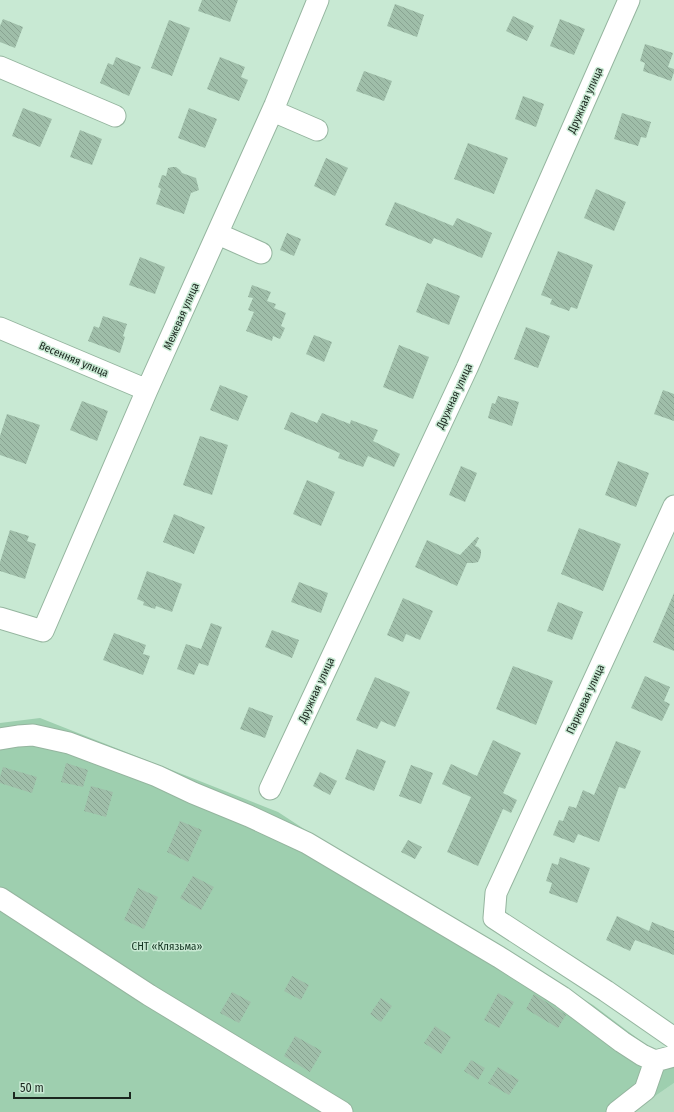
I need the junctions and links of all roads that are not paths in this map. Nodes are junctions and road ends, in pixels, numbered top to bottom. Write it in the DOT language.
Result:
graph roads {
  1 [pos="318,0"];
  2 [pos="628,0"];
  3 [pos="0,67"];
  4 [pos="273,111"];
  5 [pos="115,116"];
  6 [pos="317,130"];
  7 [pos="218,234"];
  8 [pos="261,253"];
  9 [pos="0,328"];
  10 [pos="147,390"];
  11 [pos="674,506"];
  12 [pos="0,618"];
  13 [pos="0,739"];
  14 [pos="270,789"];
  15 [pos="0,898"];
  16 [pos="674,1038"];
  17 [pos="664,1059"];
  18 [pos="342,1112"];
  19 [pos="617,1112"];
  1 -- 4 [label="street, Межевая улица"];
  2 -- 14 [label="street, Дружная улица"];
  3 -- 5 [label="street"];
  4 -- 6 [label="street"];
  4 -- 7 [label="street, Межевая улица"];
  7 -- 8 [label="street"];
  7 -- 10 [label="street, Межевая улица"];
  9 -- 10 [label="street, Весенняя улица"];
  10 -- 12 [label="street, Межевая улица"];
  11 -- 16 [label="street, Парковая улица"];
  13 -- 17 [label="street"];
  15 -- 18 [label="street"];
  17 -- 19 [label="street"];
}
